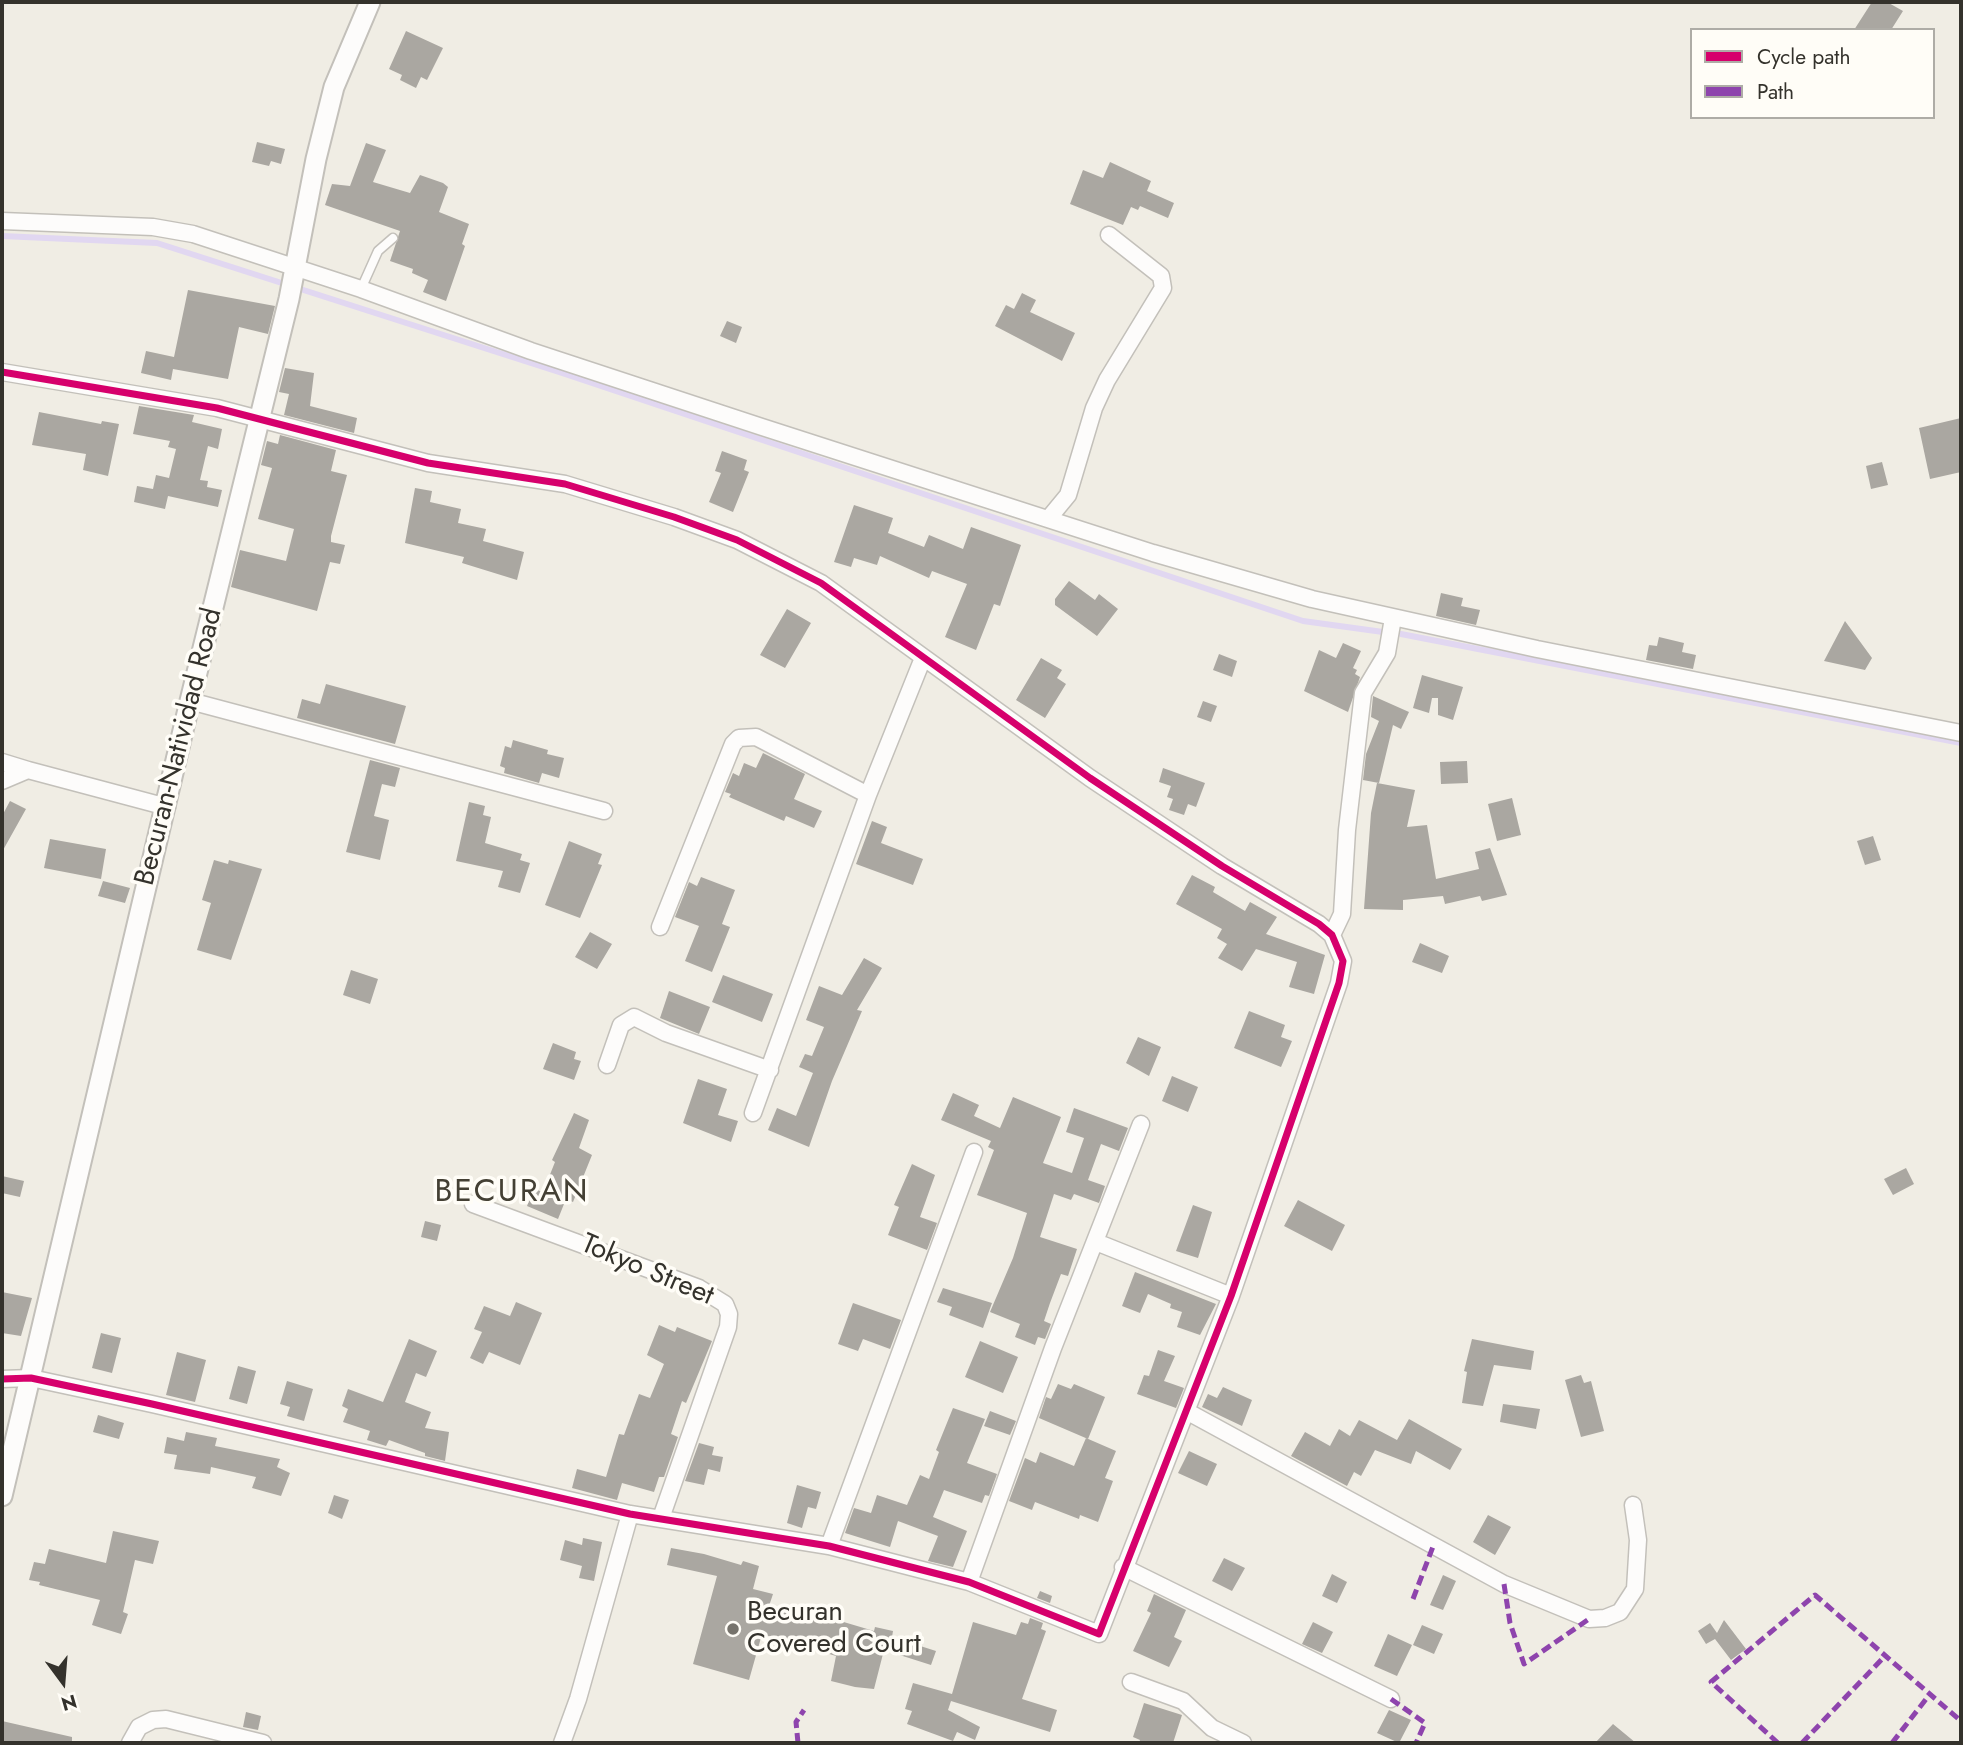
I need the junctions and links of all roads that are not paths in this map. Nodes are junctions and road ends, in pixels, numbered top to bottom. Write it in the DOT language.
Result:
graph roads {
  1 [pos="370,2"];
  2 [pos="2,221"];
  3 [pos="1110,235"];
  4 [pos="393,239"];
  5 [pos="295,272"];
  6 [pos="361,289"];
  7 [pos="2,372"];
  8 [pos="260,421"];
  9 [pos="1049,518"];
  10 [pos="1393,618"];
  11 [pos="923,658"];
  12 [pos="190,701"];
  13 [pos="1961,733"];
  14 [pos="2,762"];
  15 [pos="29,770"];
  16 [pos="2,781"];
  17 [pos="868,795"];
  18 [pos="167,807"];
  19 [pos="604,811"];
  20 [pos="660,927"];
  21 [pos="1332,935"];
  22 [pos="607,1065"];
  23 [pos="770,1070"];
  24 [pos="753,1113"];
  25 [pos="1141,1124"];
  26 [pos="974,1152"];
  27 [pos="474,1204"];
  28 [pos="1096,1242"];
  29 [pos="1231,1296"];
  30 [pos="31,1378"];
  31 [pos="2,1379"];
  32 [pos="1188,1412"];
  33 [pos="2,1496"];
  34 [pos="1633,1505"];
  35 [pos="630,1514"];
  36 [pos="661,1518"];
  37 [pos="829,1546"];
  38 [pos="1123,1567"];
  39 [pos="969,1581"];
  40 [pos="1131,1682"];
  41 [pos="1391,1699"];
  42 [pos="130,1743"];
  43 [pos="263,1743"];
  44 [pos="562,1743"];
  45 [pos="1243,1743"];
  1 -- 5 [label="street, Becuran-Natividad Road"];
  2 -- 5 [label="street"];
  3 -- 9 [label="street"];
  4 -- 6 [label="lane"];
  5 -- 6 [label="street"];
  5 -- 8 [label="street, Becuran-Natividad Road"];
  6 -- 9 [label="street"];
  7 -- 8 [label="street"];
  8 -- 11 [label="street"];
  8 -- 12 [label="street, Becuran-Natividad Road"];
  9 -- 10 [label="street"];
  10 -- 13 [label="street"];
  10 -- 21 [label="street"];
  11 -- 17 [label="street"];
  11 -- 21 [label="street"];
  12 -- 18 [label="street, Becuran-Natividad Road"];
  12 -- 19 [label="street"];
  14 -- 15 [label="street"];
  15 -- 16 [label="street"];
  15 -- 18 [label="street"];
  17 -- 20 [label="street"];
  17 -- 23 [label="street"];
  18 -- 30 [label="street, Becuran-Natividad Road"];
  21 -- 29 [label="street"];
  22 -- 23 [label="street"];
  23 -- 24 [label="street"];
  25 -- 28 [label="street"];
  26 -- 37 [label="street"];
  27 -- 36 [label="street, Tokyo Street"];
  28 -- 29 [label="street"];
  28 -- 39 [label="street"];
  29 -- 32 [label="street"];
  30 -- 31 [label="street"];
  30 -- 33 [label="street, Becuran-Natividad Road"];
  30 -- 35 [label="street"];
  32 -- 34 [label="street"];
  32 -- 38 [label="street"];
  35 -- 36 [label="street"];
  35 -- 44 [label="street"];
  36 -- 37 [label="street"];
  37 -- 39 [label="street"];
  38 -- 39 [label="street"];
  38 -- 41 [label="street"];
  40 -- 45 [label="street"];
  42 -- 43 [label="street"];
}
